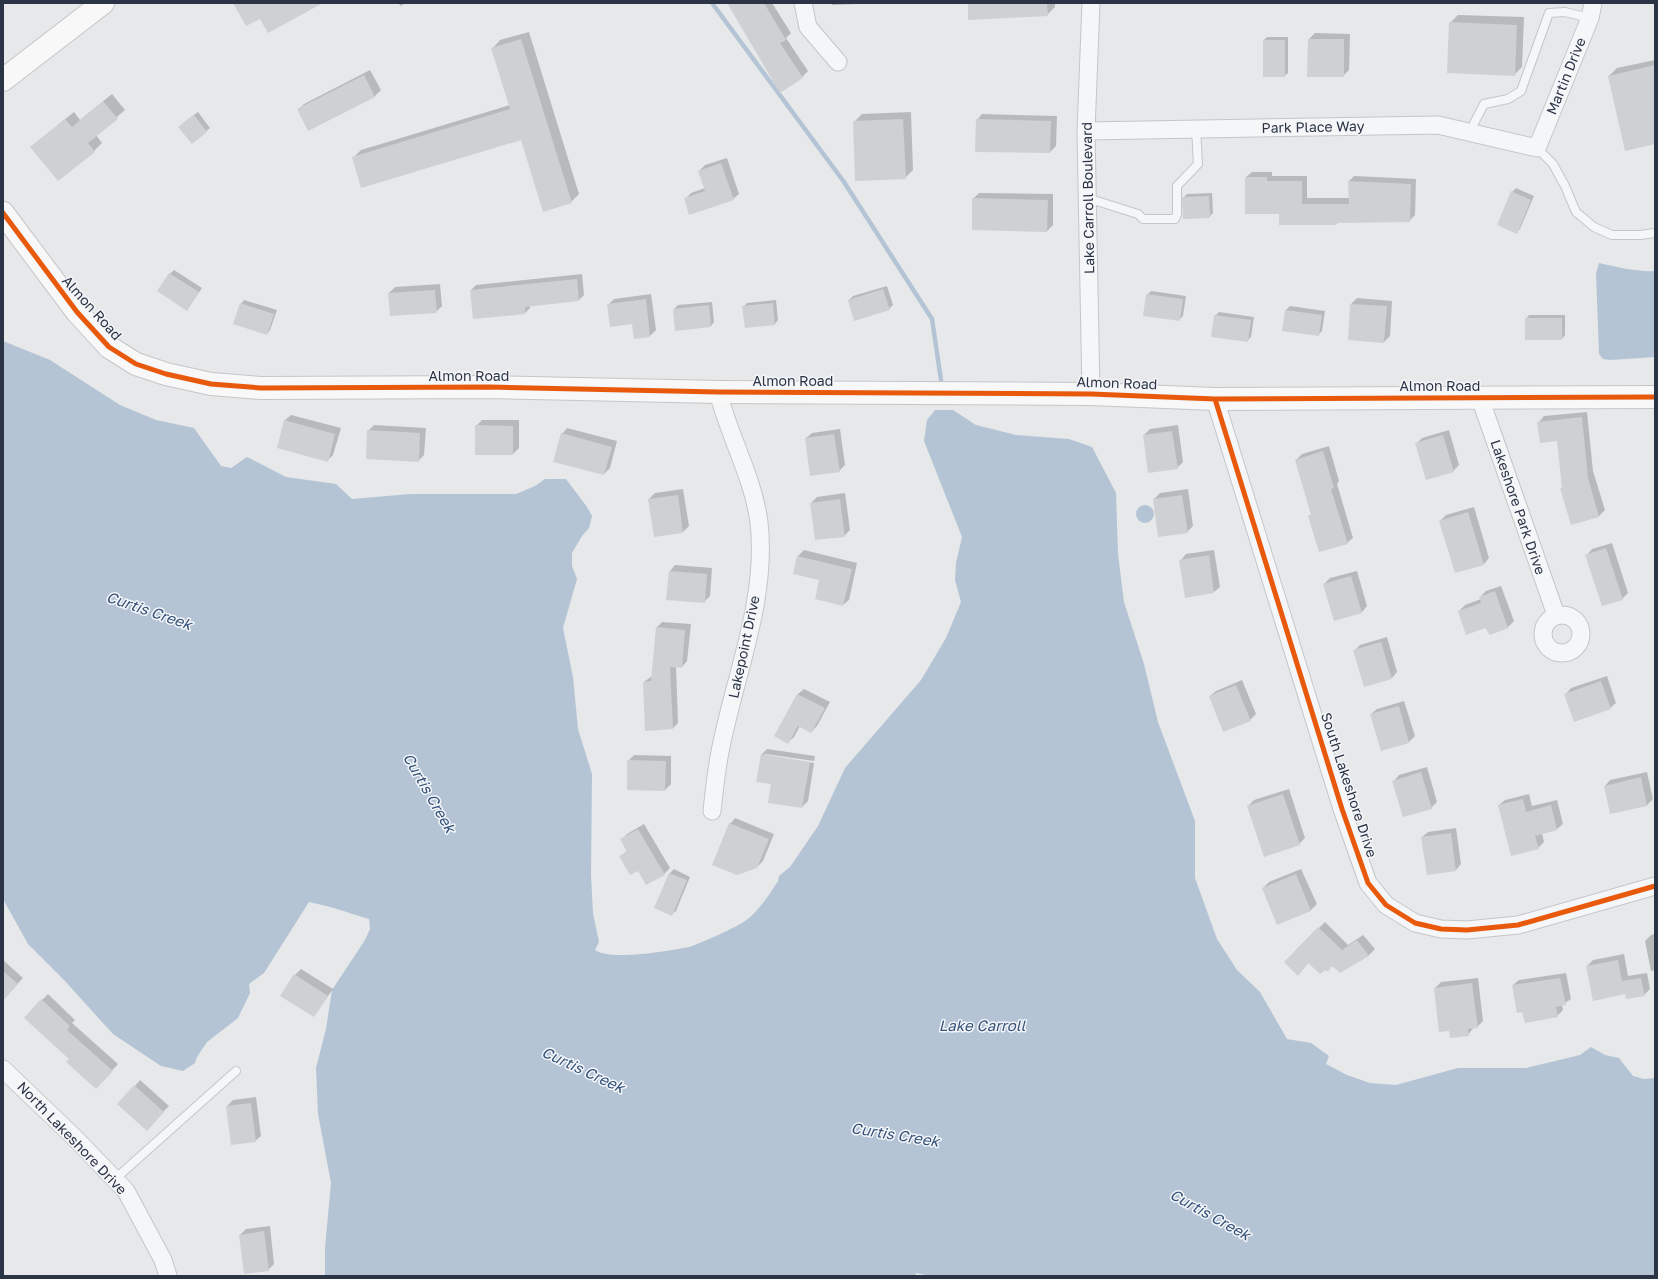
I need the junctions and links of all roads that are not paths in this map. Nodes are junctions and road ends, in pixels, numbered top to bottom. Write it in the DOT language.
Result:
graph roads {
  1 [pos="103,3"];
  2 [pos="802,3"];
  3 [pos="1091,3"];
  4 [pos="1591,11"];
  5 [pos="838,62"];
  6 [pos="3,80"];
  7 [pos="1196,129"];
  8 [pos="1086,131"];
  9 [pos="1469,133"];
  10 [pos="1537,148"];
  11 [pos="1087,198"];
  12 [pos="3,213"];
  13 [pos="1655,233"];
  14 [pos="718,392"];
  15 [pos="1091,394"];
  16 [pos="1655,397"];
  17 [pos="1480,398"];
  18 [pos="1215,399"];
  19 [pos="1556,615"];
  20 [pos="712,811"];
  21 [pos="1655,886"];
  22 [pos="3,1069"];
  23 [pos="236,1071"];
  24 [pos="115,1179"];
  25 [pos="168,1276"];
  1 -- 6 [label="street"];
  2 -- 5 [label="street"];
  3 -- 8 [label="street, Lake Carroll Boulevard"];
  4 -- 9 [label="lane"];
  4 -- 10 [label="street, Martin Drive"];
  7 -- 8 [label="street, Park Place Way"];
  7 -- 9 [label="street, Park Place Way"];
  7 -- 11 [label="lane"];
  8 -- 11 [label="street, Lake Carroll Boulevard"];
  9 -- 10 [label="street, Park Place Way"];
  10 -- 13 [label="lane"];
  11 -- 15 [label="street, Lake Carroll Boulevard"];
  12 -- 14 [label="street, Almon Road"];
  14 -- 15 [label="street, Almon Road"];
  14 -- 20 [label="street, Lakepoint Drive"];
  15 -- 18 [label="street, Almon Road"];
  16 -- 17 [label="street, Almon Road"];
  17 -- 18 [label="street, Almon Road"];
  17 -- 19 [label="street, Lakeshore Park Drive"];
  18 -- 21 [label="street, South Lakeshore Drive"];
  22 -- 24 [label="street, North Lakeshore Drive"];
  23 -- 24 [label="lane"];
  24 -- 25 [label="street, North Lakeshore Drive"];
}
